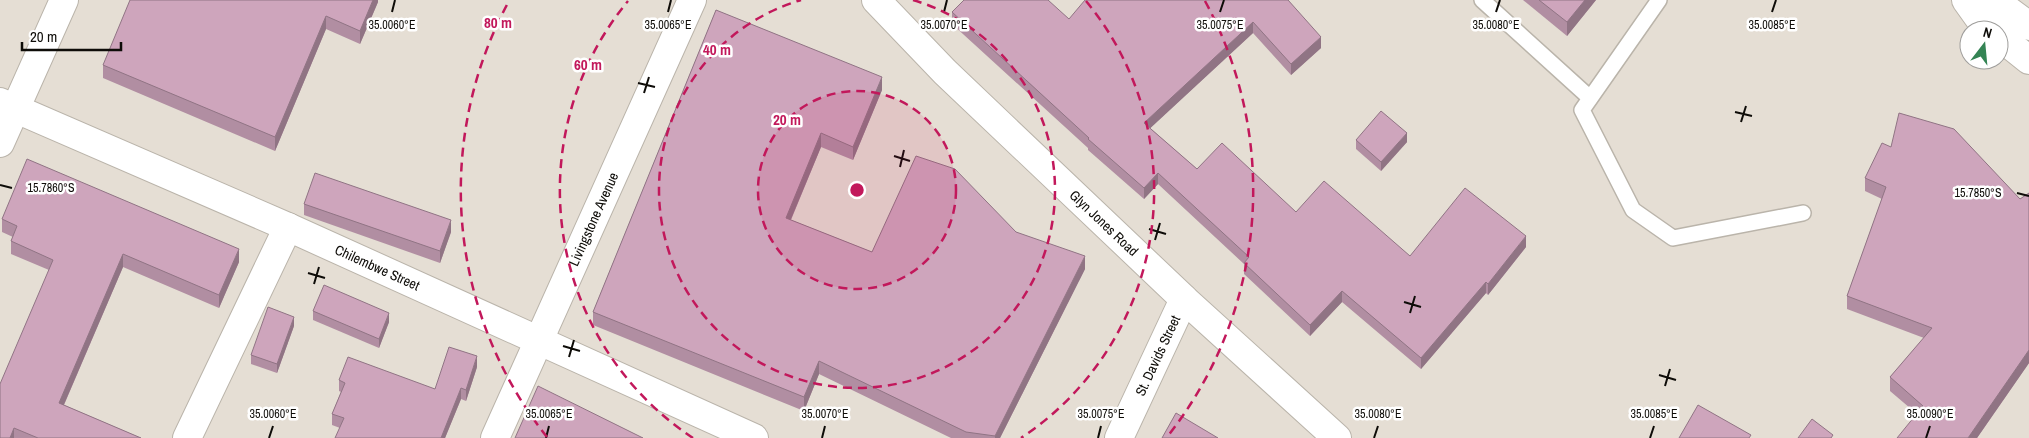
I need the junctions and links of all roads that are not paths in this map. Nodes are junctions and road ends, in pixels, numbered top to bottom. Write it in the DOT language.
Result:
graph roads {
  1 [pos="64,0"];
  2 [pos="692,0"];
  3 [pos="876,0"];
  4 [pos="1482,0"];
  5 [pos="1659,0"];
  6 [pos="1966,0"];
  7 [pos="1994,0"];
  8 [pos="1980,20"];
  9 [pos="2029,26"];
  10 [pos="2009,44"];
  11 [pos="2029,60"];
  12 [pos="1590,98"];
  13 [pos="8,106"];
  14 [pos="0,143"];
  15 [pos="1803,213"];
  16 [pos="288,227"];
  17 [pos="1184,300"];
  18 [pos="539,340"];
  19 [pos="187,438"];
  20 [pos="495,438"];
  21 [pos="754,438"];
  22 [pos="1119,438"];
  23 [pos="1337,438"];
  1 -- 13 [label="main road"];
  2 -- 18 [label="main road, Livingstone Avenue"];
  3 -- 17 [label="main road, Glyn Jones Road"];
  4 -- 12 [label="lane"];
  5 -- 12 [label="lane"];
  6 -- 8 [label="main road"];
  7 -- 9 [label="main road"];
  10 -- 11 [label="main road"];
  12 -- 15 [label="lane"];
  13 -- 14 [label="main road"];
  13 -- 16 [label="main road, Chilembwe Street"];
  16 -- 18 [label="main road, Chilembwe Street"];
  16 -- 19 [label="main road"];
  17 -- 22 [label="main road, St. Davids Street"];
  17 -- 23 [label="main road, Glyn Jones Road"];
  18 -- 20 [label="main road, Livingstone Avenue"];
  18 -- 21 [label="main road, Chilembwe Street"];
}
